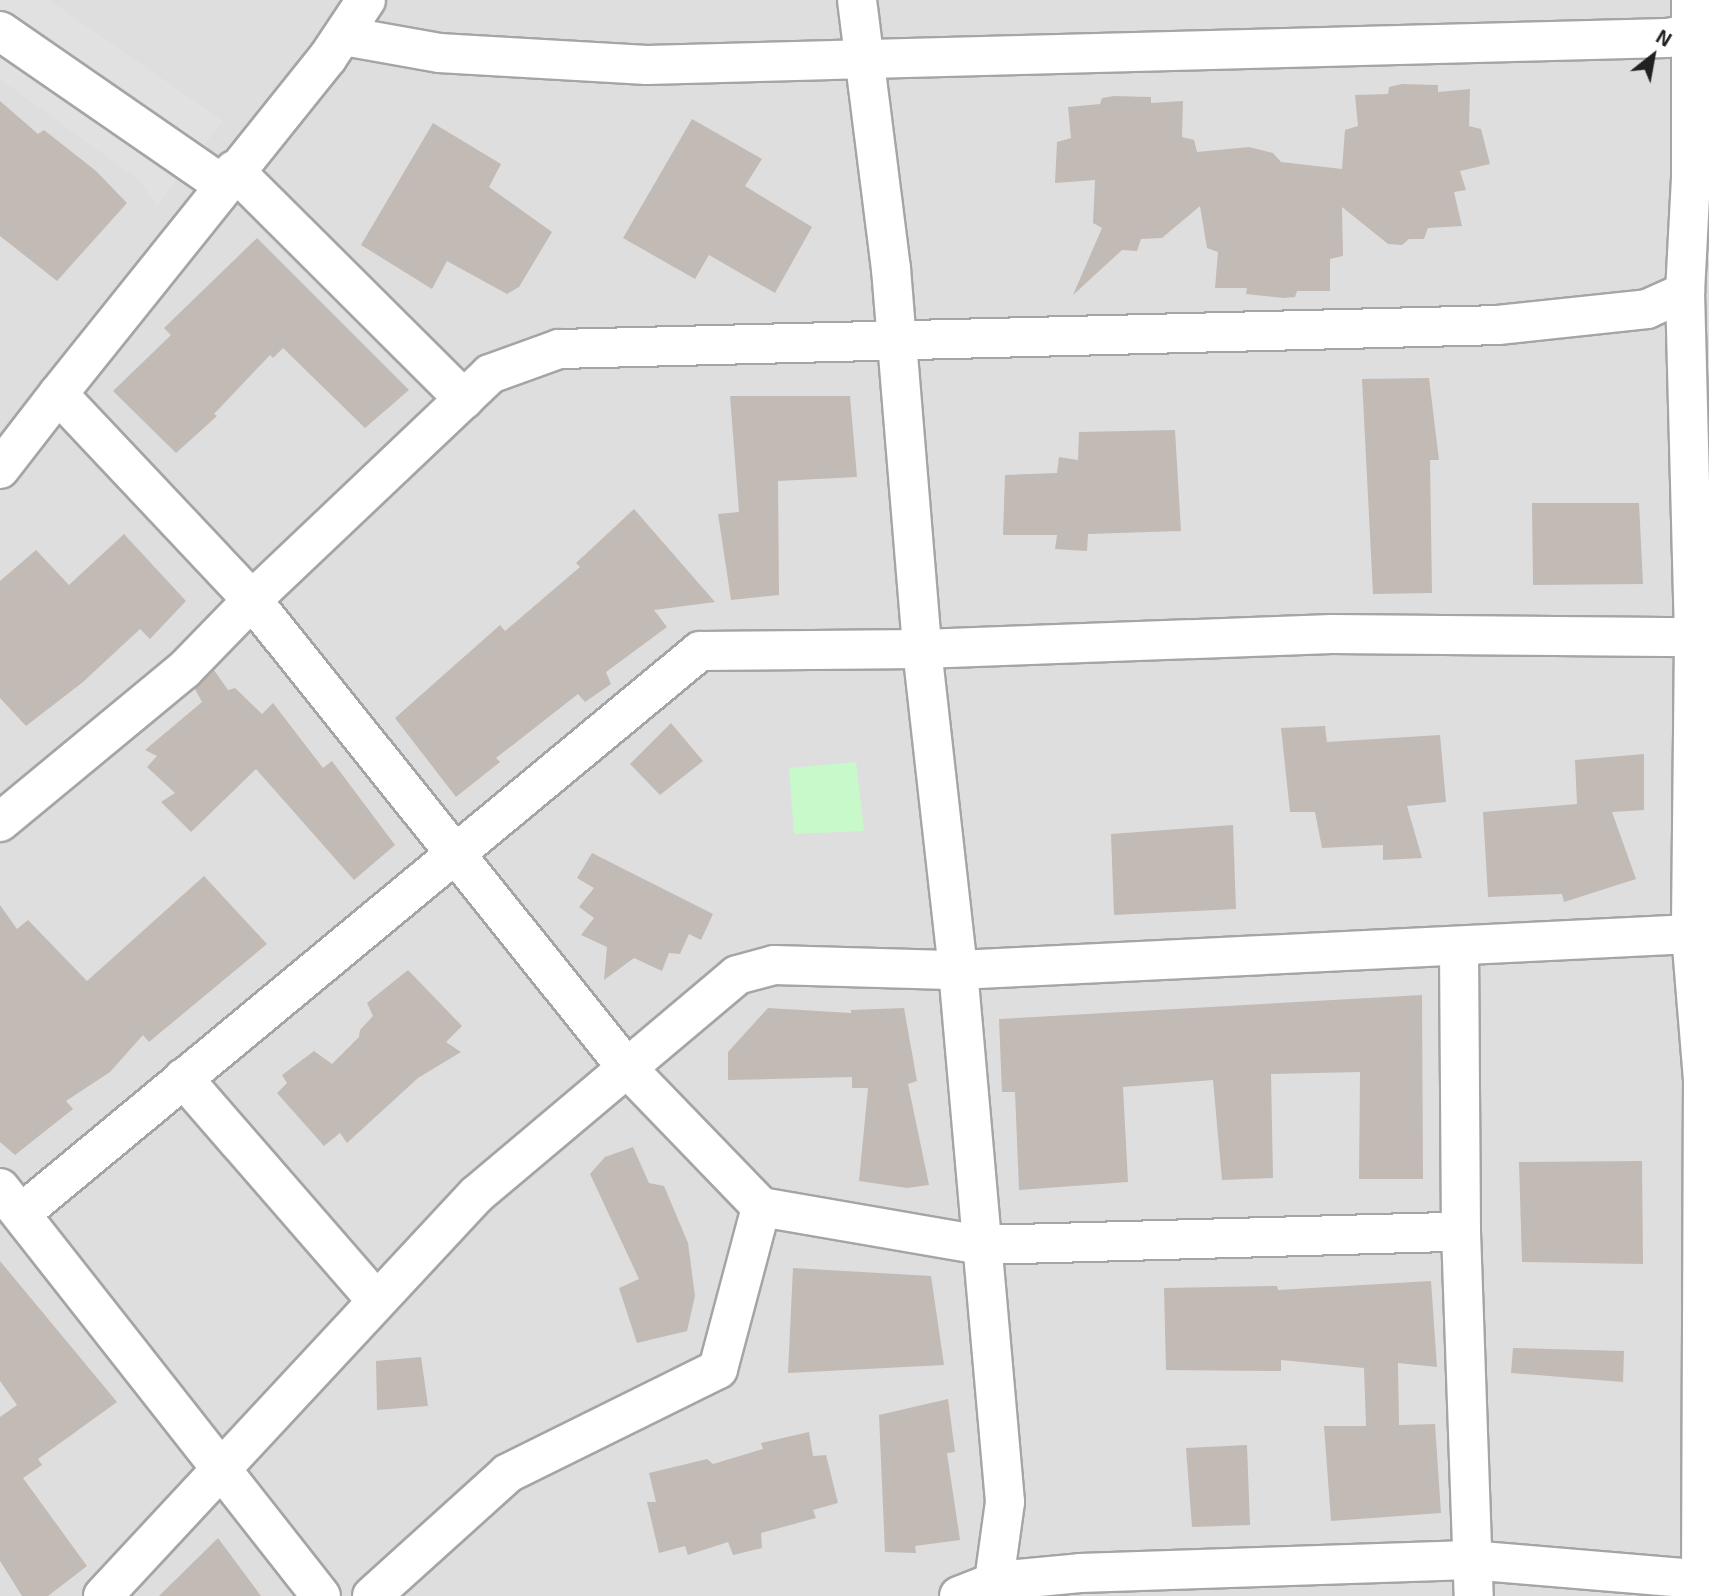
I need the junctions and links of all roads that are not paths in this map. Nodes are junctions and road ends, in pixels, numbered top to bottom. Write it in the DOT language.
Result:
graph roads {
  1 [pos="366,0"];
  2 [pos="857,0"];
  3 [pos="1697,23"];
  4 [pos="0,31"];
  5 [pos="344,36"];
  6 [pos="864,58"];
  7 [pos="228,177"];
  8 [pos="1685,292"];
  9 [pos="897,342"];
  10 [pos="58,394"];
  11 [pos="464,399"];
  12 [pos="0,469"];
  13 [pos="252,600"];
  14 [pos="1694,637"];
  15 [pos="922,649"];
  16 [pos="0,822"];
  17 [pos="455,852"];
  18 [pos="1691,934"];
  19 [pos="1459,946"];
  20 [pos="958,970"];
  21 [pos="627,1068"];
  22 [pos="183,1079"];
  23 [pos="11,1200"];
  24 [pos="761,1207"];
  25 [pos="1461,1232"];
  26 [pos="982,1245"];
  27 [pos="375,1299"];
  28 [pos="224,1469"];
  29 [pos="1472,1578"];
  30 [pos="1705,1580"];
  31 [pos="995,1589"];
  32 [pos="103,1596"];
  33 [pos="321,1596"];
  34 [pos="372,1596"];
  35 [pos="959,1596"];
  1 -- 5 [label="street"];
  2 -- 6 [label="street"];
  3 -- 6 [label="street"];
  3 -- 8 [label="street"];
  4 -- 7 [label="street"];
  5 -- 6 [label="street"];
  5 -- 7 [label="street"];
  6 -- 9 [label="street"];
  7 -- 10 [label="street"];
  7 -- 11 [label="street"];
  8 -- 9 [label="street"];
  8 -- 14 [label="street"];
  9 -- 11 [label="street"];
  9 -- 15 [label="street"];
  10 -- 12 [label="street"];
  10 -- 13 [label="street"];
  11 -- 13 [label="street"];
  13 -- 16 [label="street"];
  13 -- 17 [label="street"];
  14 -- 15 [label="street"];
  14 -- 18 [label="street"];
  15 -- 17 [label="street"];
  15 -- 20 [label="street"];
  17 -- 21 [label="street"];
  17 -- 22 [label="street"];
  18 -- 19 [label="street"];
  18 -- 30 [label="street"];
  19 -- 20 [label="street"];
  19 -- 25 [label="street"];
  20 -- 21 [label="street"];
  20 -- 26 [label="street"];
  21 -- 24 [label="street"];
  21 -- 27 [label="street"];
  22 -- 23 [label="street"];
  22 -- 27 [label="street"];
  23 -- 28 [label="street"];
  24 -- 26 [label="street"];
  24 -- 34 [label="street"];
  25 -- 26 [label="street"];
  25 -- 29 [label="street"];
  26 -- 31 [label="street"];
  27 -- 28 [label="street"];
  28 -- 32 [label="street"];
  28 -- 33 [label="street"];
  29 -- 30 [label="street"];
  29 -- 31 [label="street"];
  31 -- 35 [label="street"];
}
